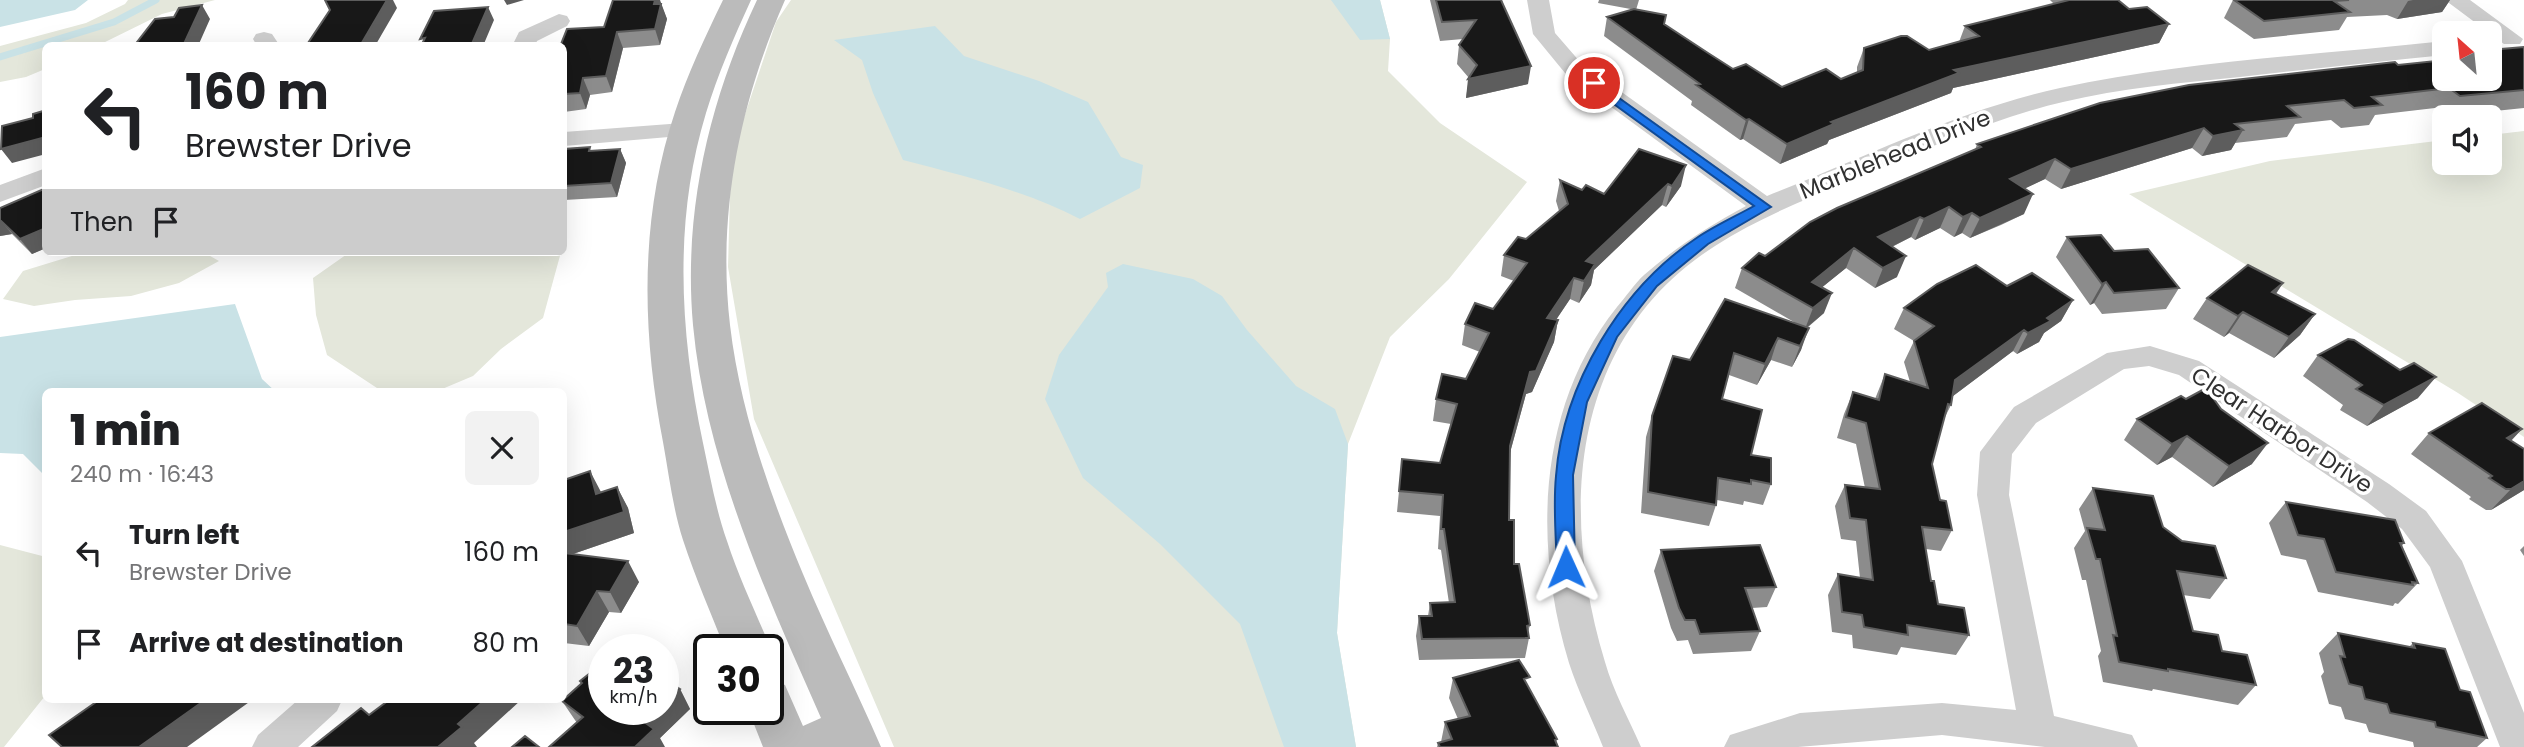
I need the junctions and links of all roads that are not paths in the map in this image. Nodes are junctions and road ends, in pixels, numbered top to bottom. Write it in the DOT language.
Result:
graph roads {
  1 [pos="737,0"];
  2 [pos="771,0"];
  3 [pos="1538,0"];
  4 [pos="2456,0"];
  5 [pos="559,21"];
  6 [pos="2509,39"];
  7 [pos="525,42"];
  8 [pos="2432,49"];
  9 [pos="724,127"];
  10 [pos="683,131"];
  11 [pos="567,139"];
  12 [pos="42,178"];
  13 [pos="0,194"];
  14 [pos="1764,207"];
  15 [pos="742,634"];
  16 [pos="321,703"];
  17 [pos="778,725"];
  18 [pos="2038,729"];
  19 [pos="838,741"];
  20 [pos="271,747"];
  21 [pos="787,747"];
  22 [pos="1622,747"];
  23 [pos="1743,747"];
  24 [pos="2119,747"];
  25 [pos="2519,747"];
  1 -- 10 [label="street"];
  2 -- 9 [label="street"];
  3 -- 14 [label="street"];
  4 -- 6 [label="street"];
  5 -- 7 [label="street"];
  8 -- 14 [label="street, Marblehead Drive"];
  9 -- 10 [label="street"];
  9 -- 19 [label="street"];
  10 -- 11 [label="street"];
  10 -- 15 [label="street"];
  12 -- 13 [label="street"];
  14 -- 22 [label="street, Marblehead Drive"];
  16 -- 20 [label="street"];
  17 -- 21 [label="street"];
  18 -- 23 [label="street"];
  18 -- 24 [label="street"];
  18 -- 25 [label="street, Clear Harbor Drive"];
}
